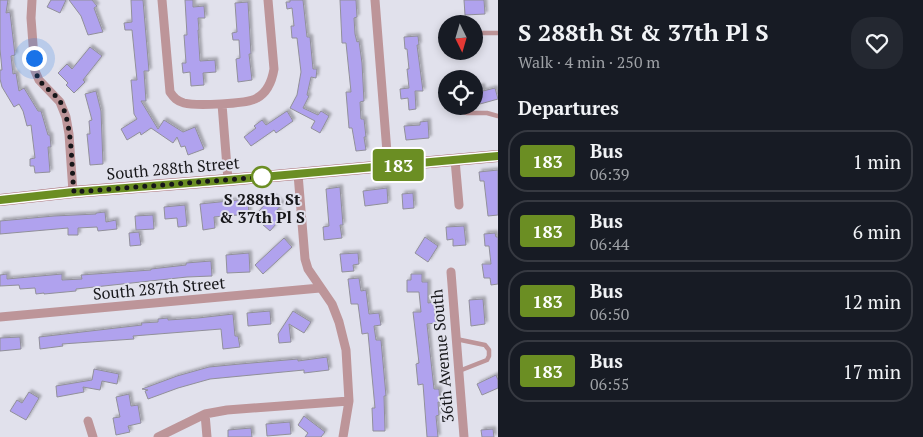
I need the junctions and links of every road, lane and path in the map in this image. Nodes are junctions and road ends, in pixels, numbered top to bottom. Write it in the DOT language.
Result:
graph roads {
  1 [pos="32,0"];
  2 [pos="162,0"];
  3 [pos="268,0"];
  4 [pos="375,0"];
  5 [pos="483,33"];
  6 [pos="498,33"];
  7 [pos="222,104"];
  8 [pos="483,113"];
  9 [pos="498,116"];
  10 [pos="498,156"];
  11 [pos="455,160"];
  12 [pos="388,166"];
  13 [pos="298,174"];
  14 [pos="228,180"];
  15 [pos="74,192"];
  16 [pos="0,200"];
  17 [pos="459,205"];
  18 [pos="450,272"];
  19 [pos="320,288"];
  20 [pos="0,317"];
  21 [pos="456,339"];
  22 [pos="459,371"];
  23 [pos="349,401"];
  24 [pos="205,414"];
  25 [pos="88,422"];
  26 [pos="93,437"];
  27 [pos="158,437"];
  28 [pos="207,437"];
  29 [pos="343,437"];
  30 [pos="464,437"];
  1 -- 15 [label="street"];
  2 -- 7 [label="street"];
  3 -- 7 [label="street"];
  4 -- 12 [label="street"];
  5 -- 6 [label="lane"];
  7 -- 14 [label="street"];
  8 -- 9 [label="lane"];
  10 -- 11 [label="main road, South 288th Street"];
  11 -- 12 [label="main road, South 288th Street"];
  11 -- 17 [label="street"];
  12 -- 13 [label="main road, South 288th Street"];
  13 -- 14 [label="main road, South 288th Street"];
  13 -- 19 [label="street"];
  14 -- 15 [label="main road, South 288th Street"];
  15 -- 16 [label="main road, South 288th Street"];
  18 -- 21 [label="street, 36th Avenue South"];
  19 -- 20 [label="street, South 287th Street"];
  19 -- 23 [label="street"];
  21 -- 22 [label="street, 36th Avenue South"];
  21 -- 22 [label="lane"];
  22 -- 30 [label="street, 36th Avenue South"];
  23 -- 24 [label="street"];
  23 -- 29 [label="street"];
  24 -- 27 [label="street"];
  24 -- 28 [label="street"];
  25 -- 26 [label="street"];
}
